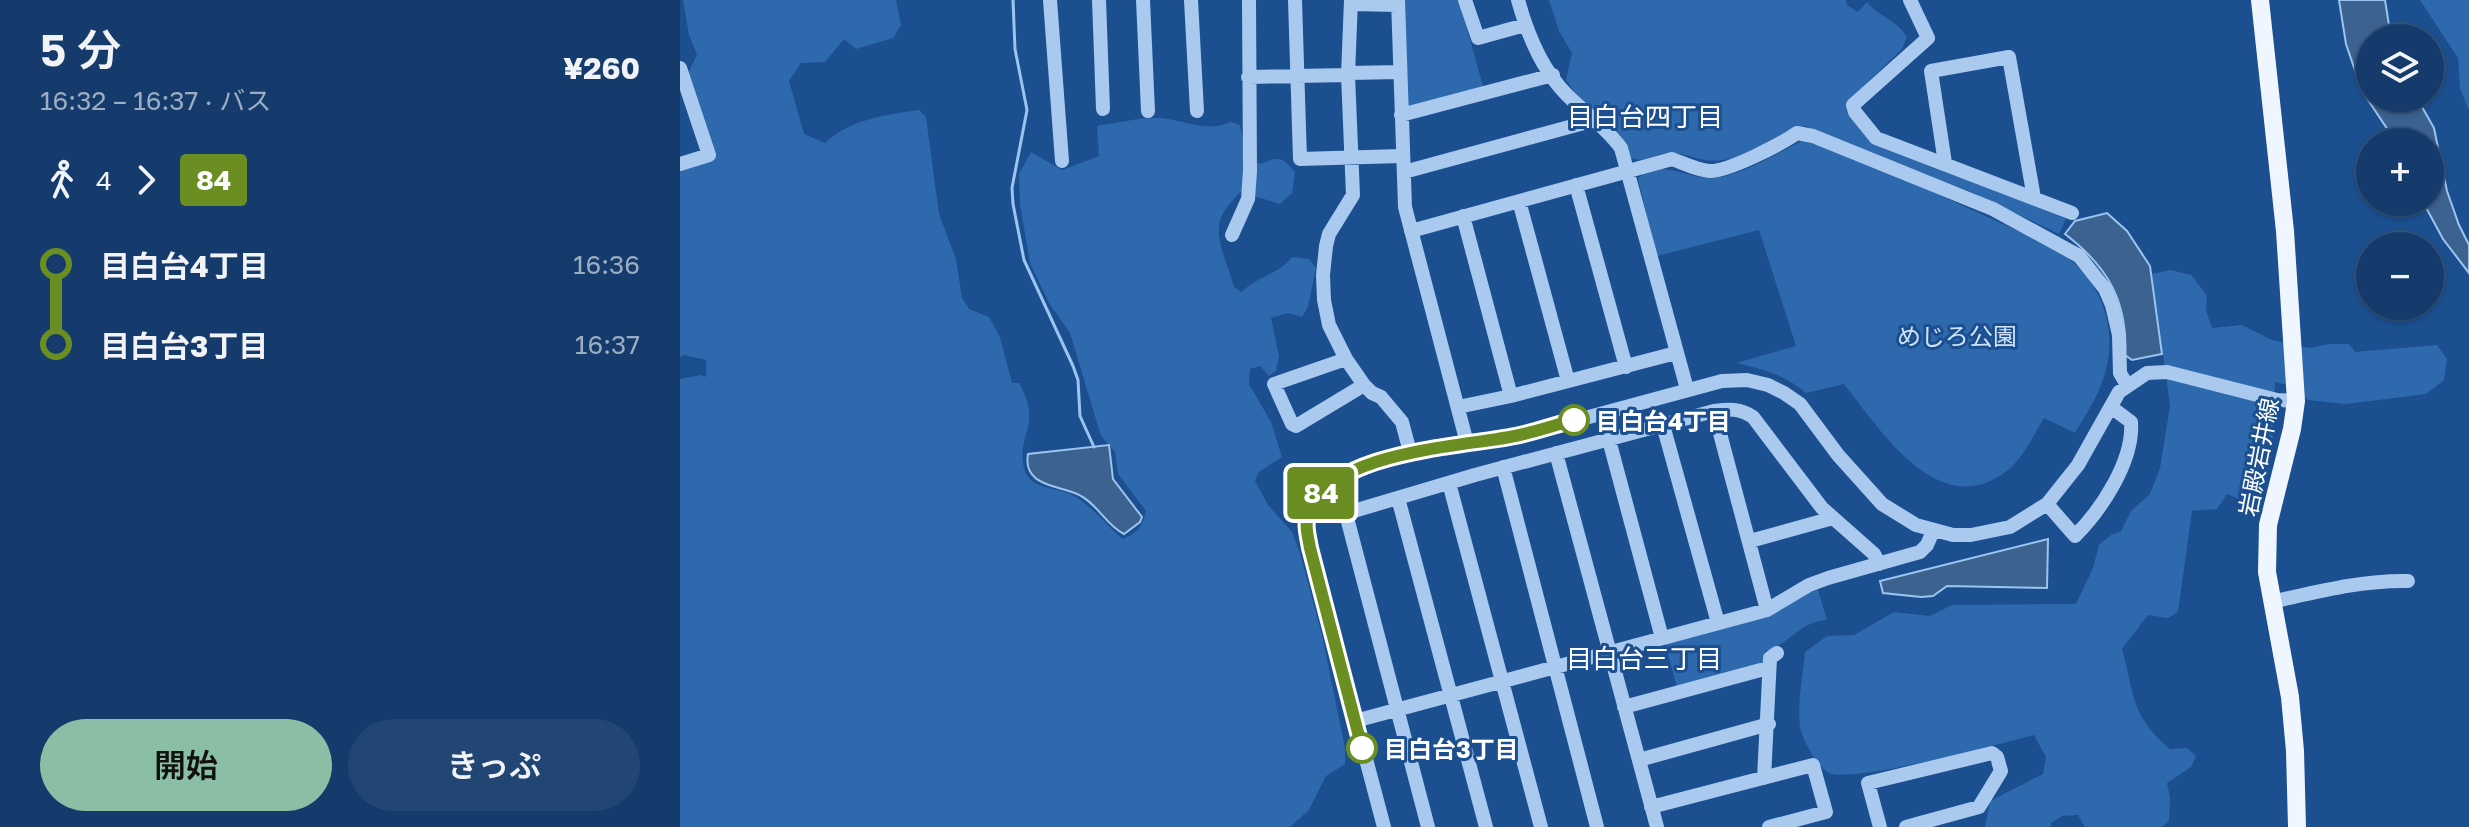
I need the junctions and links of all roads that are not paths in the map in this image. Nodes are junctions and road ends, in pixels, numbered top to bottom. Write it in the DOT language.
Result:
graph roads {
  1 [pos="1050,0"];
  2 [pos="1099,0"];
  3 [pos="1143,0"];
  4 [pos="1191,0"];
  5 [pos="1249,0"];
  6 [pos="1295,0"];
  7 [pos="1465,0"];
  8 [pos="1518,0"];
  9 [pos="1910,0"];
  10 [pos="2260,0"];
  11 [pos="1351,2"];
  12 [pos="1398,2"];
  13 [pos="1525,25"];
  14 [pos="680,68"];
  15 [pos="1400,72"];
  16 [pos="1349,74"];
  17 [pos="1299,75"];
  18 [pos="1553,75"];
  19 [pos="1248,77"];
  20 [pos="1103,109"];
  21 [pos="1148,111"];
  22 [pos="1197,111"];
  23 [pos="1401,115"];
  24 [pos="1595,120"];
  25 [pos="1351,156"];
  26 [pos="1401,156"];
  27 [pos="1062,161"];
  28 [pos="1945,163"];
  29 [pos="680,164"];
  30 [pos="1628,170"];
  31 [pos="1404,172"];
  32 [pos="1576,185"];
  33 [pos="2034,198"];
  34 [pos="1519,201"];
  35 [pos="2072,213"];
  36 [pos="1463,216"];
  37 [pos="1411,231"];
  38 [pos="1232,235"];
  39 [pos="1676,353"];
  40 [pos="1346,359"];
  41 [pos="1626,367"];
  42 [pos="1568,381"];
  43 [pos="1364,385"];
  44 [pos="2127,385"];
  45 [pos="1687,389"];
  46 [pos="1511,396"];
  47 [pos="2296,401"];
  48 [pos="1458,407"];
  49 [pos="2111,407"];
  50 [pos="1714,411"];
  51 [pos="1663,425"];
  52 [pos="1609,440"];
  53 [pos="1467,443"];
  54 [pos="1410,452"];
  55 [pos="1556,453"];
  56 [pos="1503,467"];
  57 [pos="1449,483"];
  58 [pos="1398,498"];
  59 [pos="2047,504"];
  60 [pos="1833,518"];
  61 [pos="1933,531"];
  62 [pos="1750,541"];
  63 [pos="1879,564"];
  64 [pos="2408,581"];
  65 [pos="2271,602"];
  66 [pos="1767,610"];
  67 [pos="1718,623"];
  68 [pos="1662,638"];
  69 [pos="1609,653"];
  70 [pos="1777,653"];
  71 [pos="1555,667"];
  72 [pos="1768,668"];
  73 [pos="1502,681"];
  74 [pos="1450,695"];
  75 [pos="1624,707"];
  76 [pos="1398,710"];
  77 [pos="1355,721"];
  78 [pos="1769,724"];
  79 [pos="1639,760"];
  80 [pos="1764,778"];
  81 [pos="1651,807"];
  82 [pos="1925,824"];
  83 [pos="1384,827"];
  84 [pos="1428,827"];
  85 [pos="1486,827"];
  86 [pos="1541,827"];
  87 [pos="1597,827"];
  88 [pos="1657,827"];
  89 [pos="1769,827"];
  90 [pos="1880,827"];
  91 [pos="1906,827"];
  92 [pos="2297,827"];
  1 -- 27 [label="street"];
  2 -- 20 [label="street"];
  3 -- 21 [label="street"];
  4 -- 22 [label="street"];
  5 -- 19 [label="street"];
  6 -- 17 [label="street"];
  7 -- 13 [label="street"];
  8 -- 13 [label="street"];
  9 -- 28 [label="street"];
  10 -- 47 [label="main road, 岩殿岩井線"];
  11 -- 12 [label="street"];
  11 -- 16 [label="street"];
  12 -- 15 [label="street"];
  13 -- 18 [label="street"];
  14 -- 29 [label="street"];
  15 -- 16 [label="street"];
  15 -- 23 [label="street"];
  16 -- 17 [label="street"];
  16 -- 25 [label="street"];
  17 -- 19 [label="street"];
  17 -- 25 [label="street"];
  18 -- 23 [label="street"];
  18 -- 24 [label="street"];
  19 -- 38 [label="street"];
  23 -- 26 [label="street"];
  24 -- 30 [label="street"];
  24 -- 31 [label="street"];
  25 -- 26 [label="street"];
  25 -- 40 [label="street"];
  26 -- 31 [label="street"];
  28 -- 33 [label="street"];
  28 -- 33 [label="street"];
  30 -- 32 [label="street"];
  30 -- 39 [label="street"];
  30 -- 44 [label="street"];
  31 -- 37 [label="street"];
  32 -- 34 [label="street"];
  32 -- 41 [label="street"];
  33 -- 35 [label="street"];
  34 -- 36 [label="street"];
  34 -- 42 [label="street"];
  36 -- 37 [label="street"];
  36 -- 46 [label="street"];
  37 -- 48 [label="street"];
  39 -- 41 [label="street"];
  39 -- 45 [label="street"];
  40 -- 43 [label="street"];
  40 -- 43 [label="street"];
  41 -- 42 [label="street"];
  42 -- 46 [label="street"];
  43 -- 54 [label="street"];
  44 -- 47 [label="street"];
  44 -- 49 [label="street"];
  45 -- 53 [label="street"];
  45 -- 61 [label="street"];
  46 -- 48 [label="street"];
  47 -- 65 [label="main road, 岩殿岩井線"];
  48 -- 53 [label="street"];
  49 -- 59 [label="street"];
  49 -- 59 [label="street"];
  50 -- 51 [label="street"];
  50 -- 60 [label="street"];
  50 -- 62 [label="street"];
  51 -- 52 [label="street"];
  51 -- 67 [label="street"];
  52 -- 55 [label="street"];
  52 -- 68 [label="street"];
  53 -- 54 [label="street"];
  54 -- 77 [label="street"];
  55 -- 56 [label="street"];
  55 -- 69 [label="street"];
  56 -- 57 [label="street"];
  56 -- 71 [label="street"];
  57 -- 58 [label="street"];
  57 -- 73 [label="street"];
  58 -- 74 [label="street"];
  58 -- 76 [label="street"];
  59 -- 61 [label="street"];
  60 -- 62 [label="street"];
  60 -- 63 [label="street"];
  61 -- 63 [label="street"];
  62 -- 66 [label="street"];
  63 -- 66 [label="street"];
  64 -- 65 [label="street"];
  65 -- 92 [label="main road, 岩殿岩井線"];
  66 -- 67 [label="street"];
  67 -- 68 [label="street"];
  68 -- 69 [label="street"];
  69 -- 71 [label="street"];
  69 -- 75 [label="street"];
  70 -- 72 [label="street"];
  71 -- 73 [label="street"];
  71 -- 87 [label="street"];
  72 -- 75 [label="street"];
  72 -- 78 [label="street"];
  73 -- 74 [label="street"];
  73 -- 86 [label="street"];
  74 -- 76 [label="street"];
  74 -- 85 [label="street"];
  75 -- 79 [label="street"];
  76 -- 77 [label="street"];
  76 -- 84 [label="street"];
  77 -- 83 [label="street"];
  78 -- 79 [label="street"];
  78 -- 80 [label="street"];
  79 -- 81 [label="street"];
  80 -- 81 [label="street"];
  80 -- 89 [label="street"];
  81 -- 88 [label="street"];
  82 -- 90 [label="street"];
  82 -- 91 [label="street"];
}
